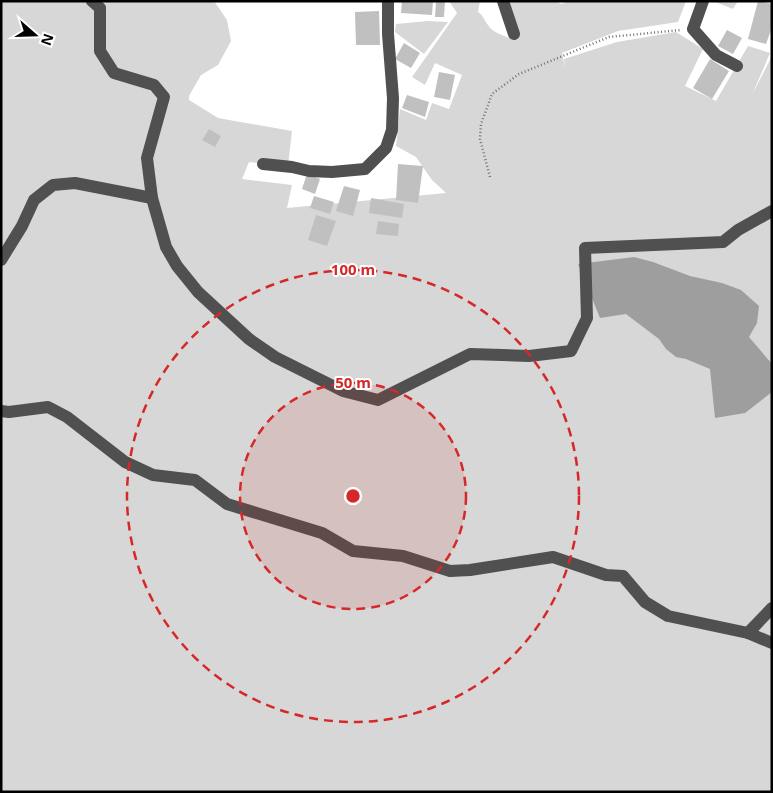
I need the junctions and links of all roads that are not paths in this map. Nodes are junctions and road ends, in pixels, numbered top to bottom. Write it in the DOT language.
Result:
graph roads {
  1 [pos="92,1"];
  2 [pos="388,1"];
  3 [pos="503,1"];
  4 [pos="704,1"];
  5 [pos="514,34"];
  6 [pos="737,66"];
  7 [pos="263,164"];
  8 [pos="152,198"];
  9 [pos="772,211"];
  10 [pos="1,260"];
  11 [pos="1,411"];
  12 [pos="772,608"];
  13 [pos="748,633"];
  14 [pos="772,643"];
  1 -- 8 [label="street"];
  2 -- 7 [label="street"];
  3 -- 5 [label="street"];
  4 -- 6 [label="street"];
  8 -- 9 [label="street"];
  8 -- 10 [label="street"];
  11 -- 13 [label="street"];
  12 -- 13 [label="street"];
  13 -- 14 [label="street"];
}
